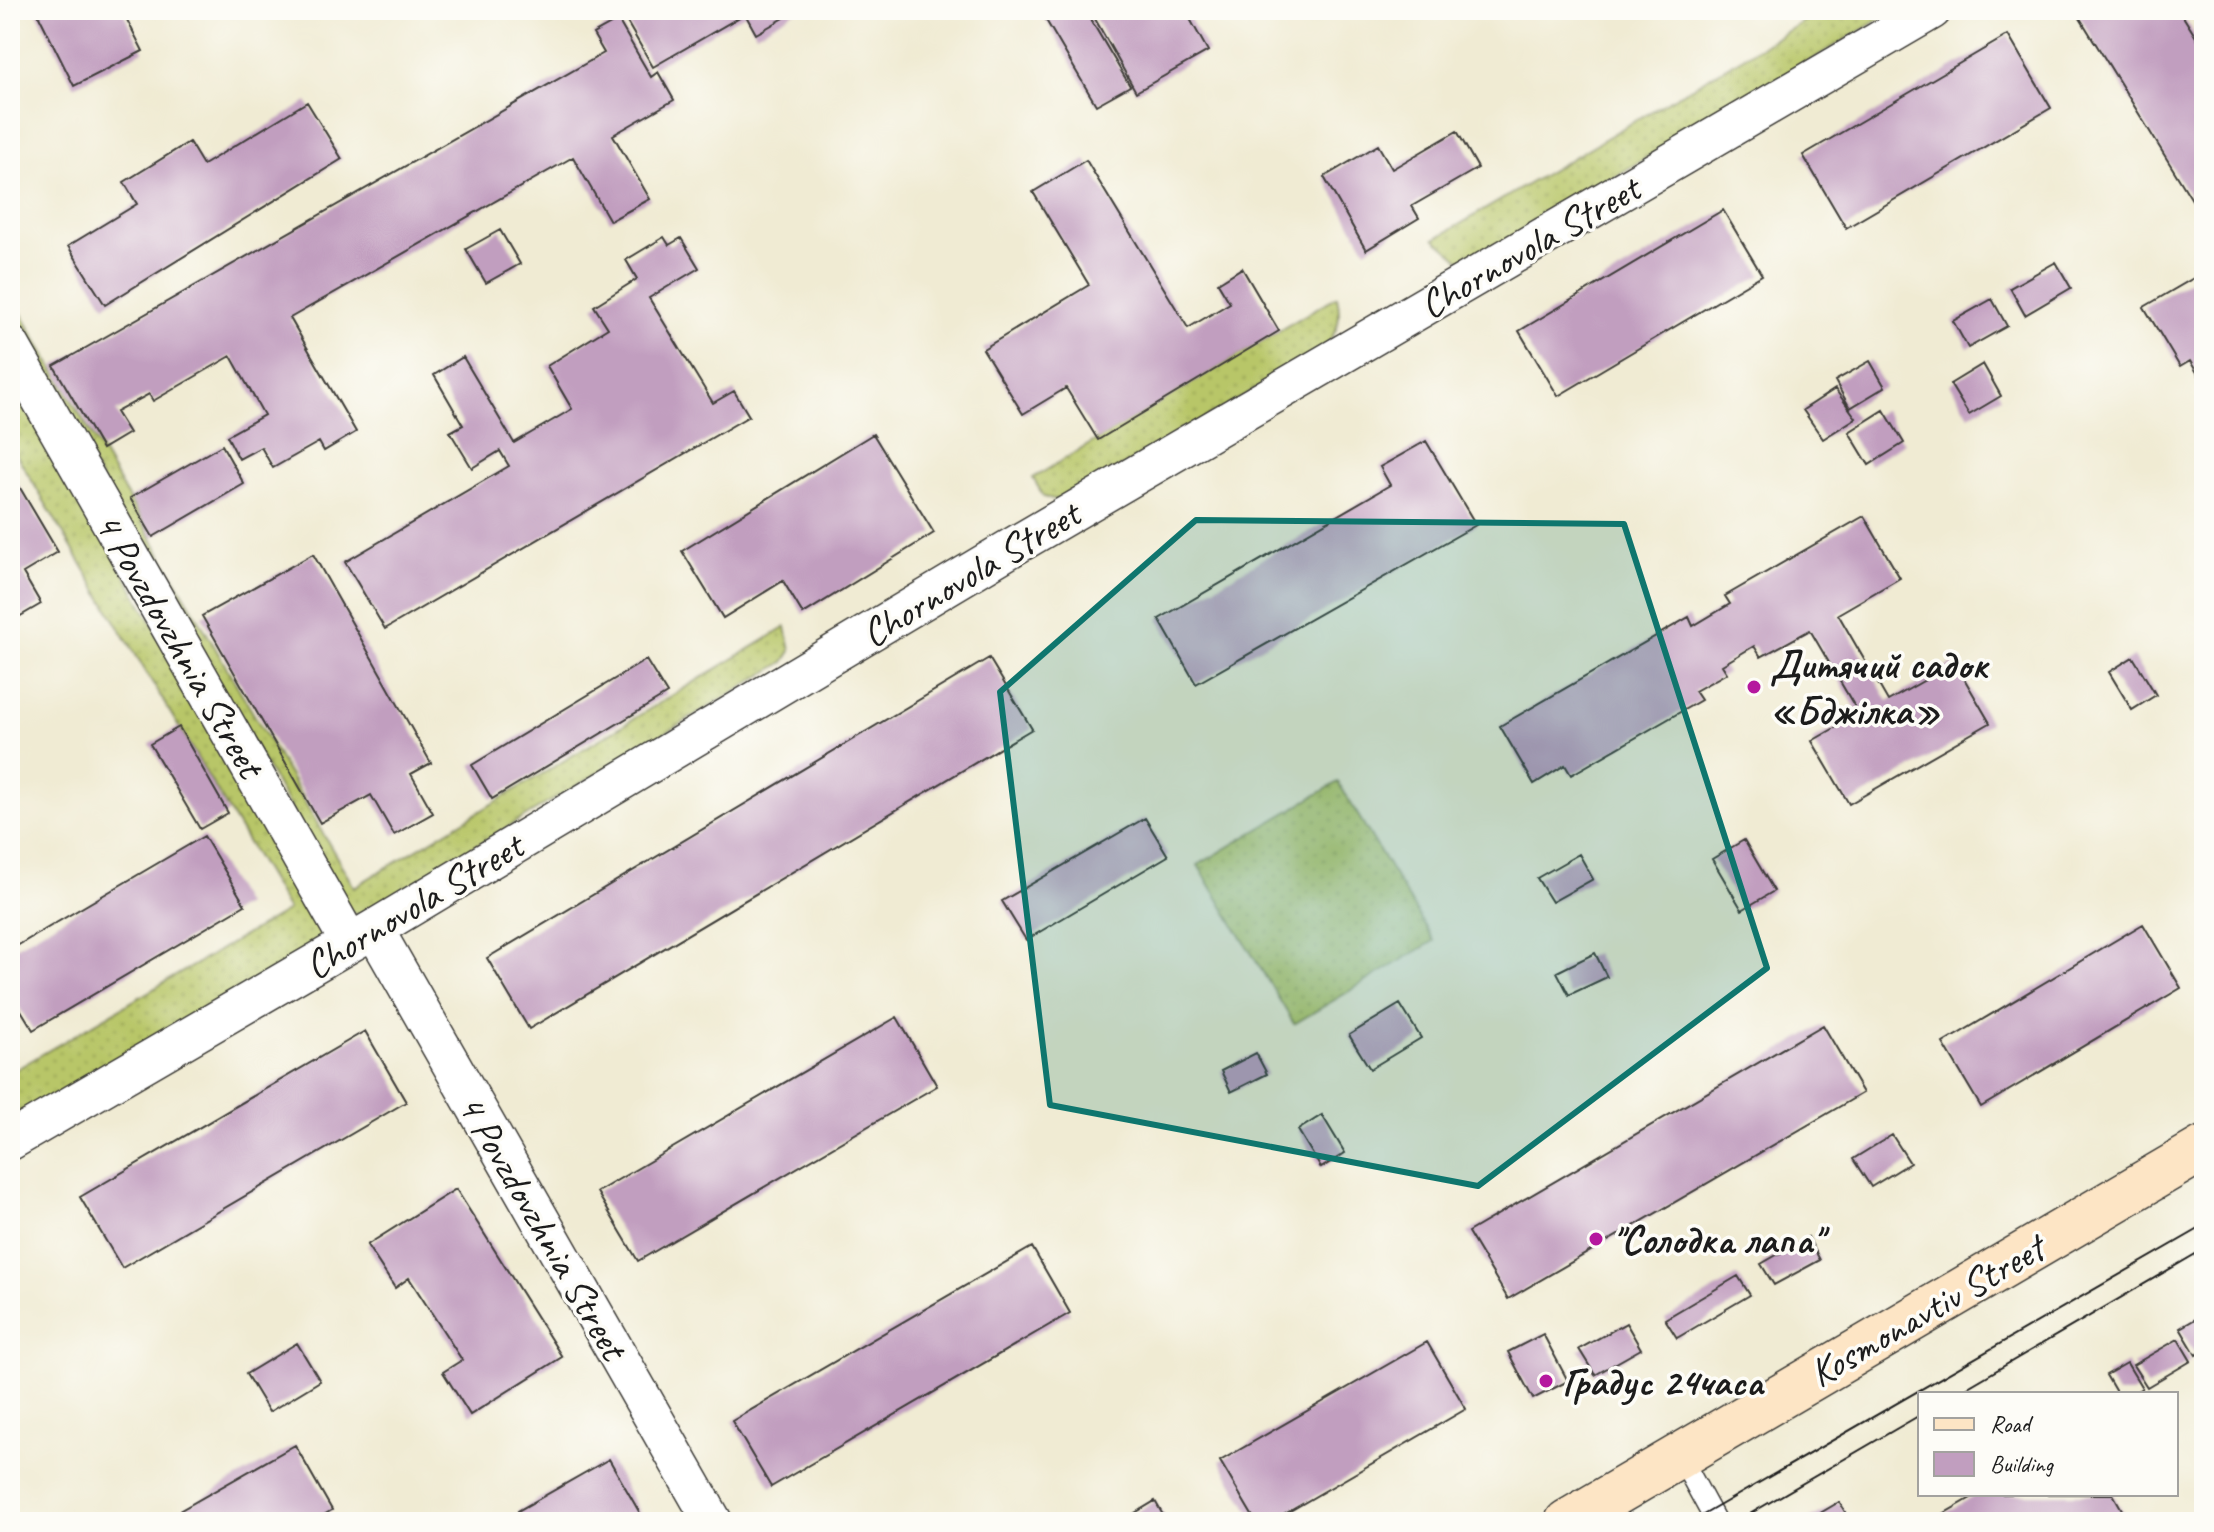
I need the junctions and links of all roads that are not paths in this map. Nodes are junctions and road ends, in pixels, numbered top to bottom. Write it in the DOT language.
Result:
graph roads {
  1 [pos="1932,10"];
  2 [pos="10,345"];
  3 [pos="362,936"];
  4 [pos="10,1141"];
  5 [pos="2204,1148"];
  6 [pos="1679,1454"];
  7 [pos="713,1522"];
  8 [pos="1567,1522"];
  9 [pos="1716,1522"];
  1 -- 3 [label="street, Chornovola Street"];
  2 -- 3 [label="street, 4 Povzdovzhnia Street"];
  3 -- 4 [label="street, Chornovola Street"];
  3 -- 7 [label="street, 4 Povzdovzhnia Street"];
  5 -- 6 [label="main road, Kosmonavtiv Street"];
  6 -- 8 [label="main road, Kosmonavtiv Street"];
  6 -- 9 [label="lane"];
}
